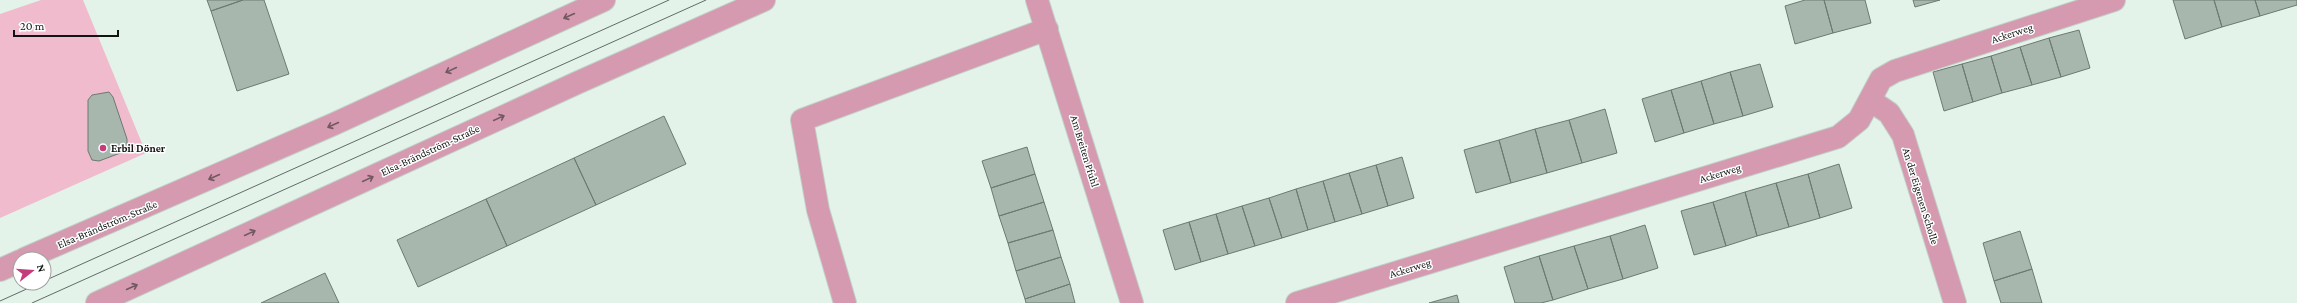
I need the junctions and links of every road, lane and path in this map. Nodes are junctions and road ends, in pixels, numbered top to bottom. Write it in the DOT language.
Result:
graph roads {
  1 [pos="604,0"];
  2 [pos="764,0"];
  3 [pos="1037,0"];
  4 [pos="2114,0"];
  5 [pos="1047,29"];
  6 [pos="1870,100"];
  7 [pos="42,251"];
  8 [pos="12,265"];
  9 [pos="0,270"];
  10 [pos="97,303"];
  11 [pos="845,303"];
  12 [pos="1132,303"];
  13 [pos="1296,303"];
  14 [pos="1955,303"];
  1 -- 7 [label="street, Elsa-Brändström-Straße, one-way"];
  10 -- 2 [label="street, Elsa-Brändström-Straße, one-way"];
  3 -- 5 [label="street, Am Breiten Pfuhl"];
  4 -- 6 [label="street, Ackerweg"];
  5 -- 11 [label="street"];
  5 -- 12 [label="street, Am Breiten Pfuhl"];
  6 -- 13 [label="street, Ackerweg"];
  6 -- 14 [label="street, An der Eigenen Scholle"];
  8 -- 9 [label="street"];
}
